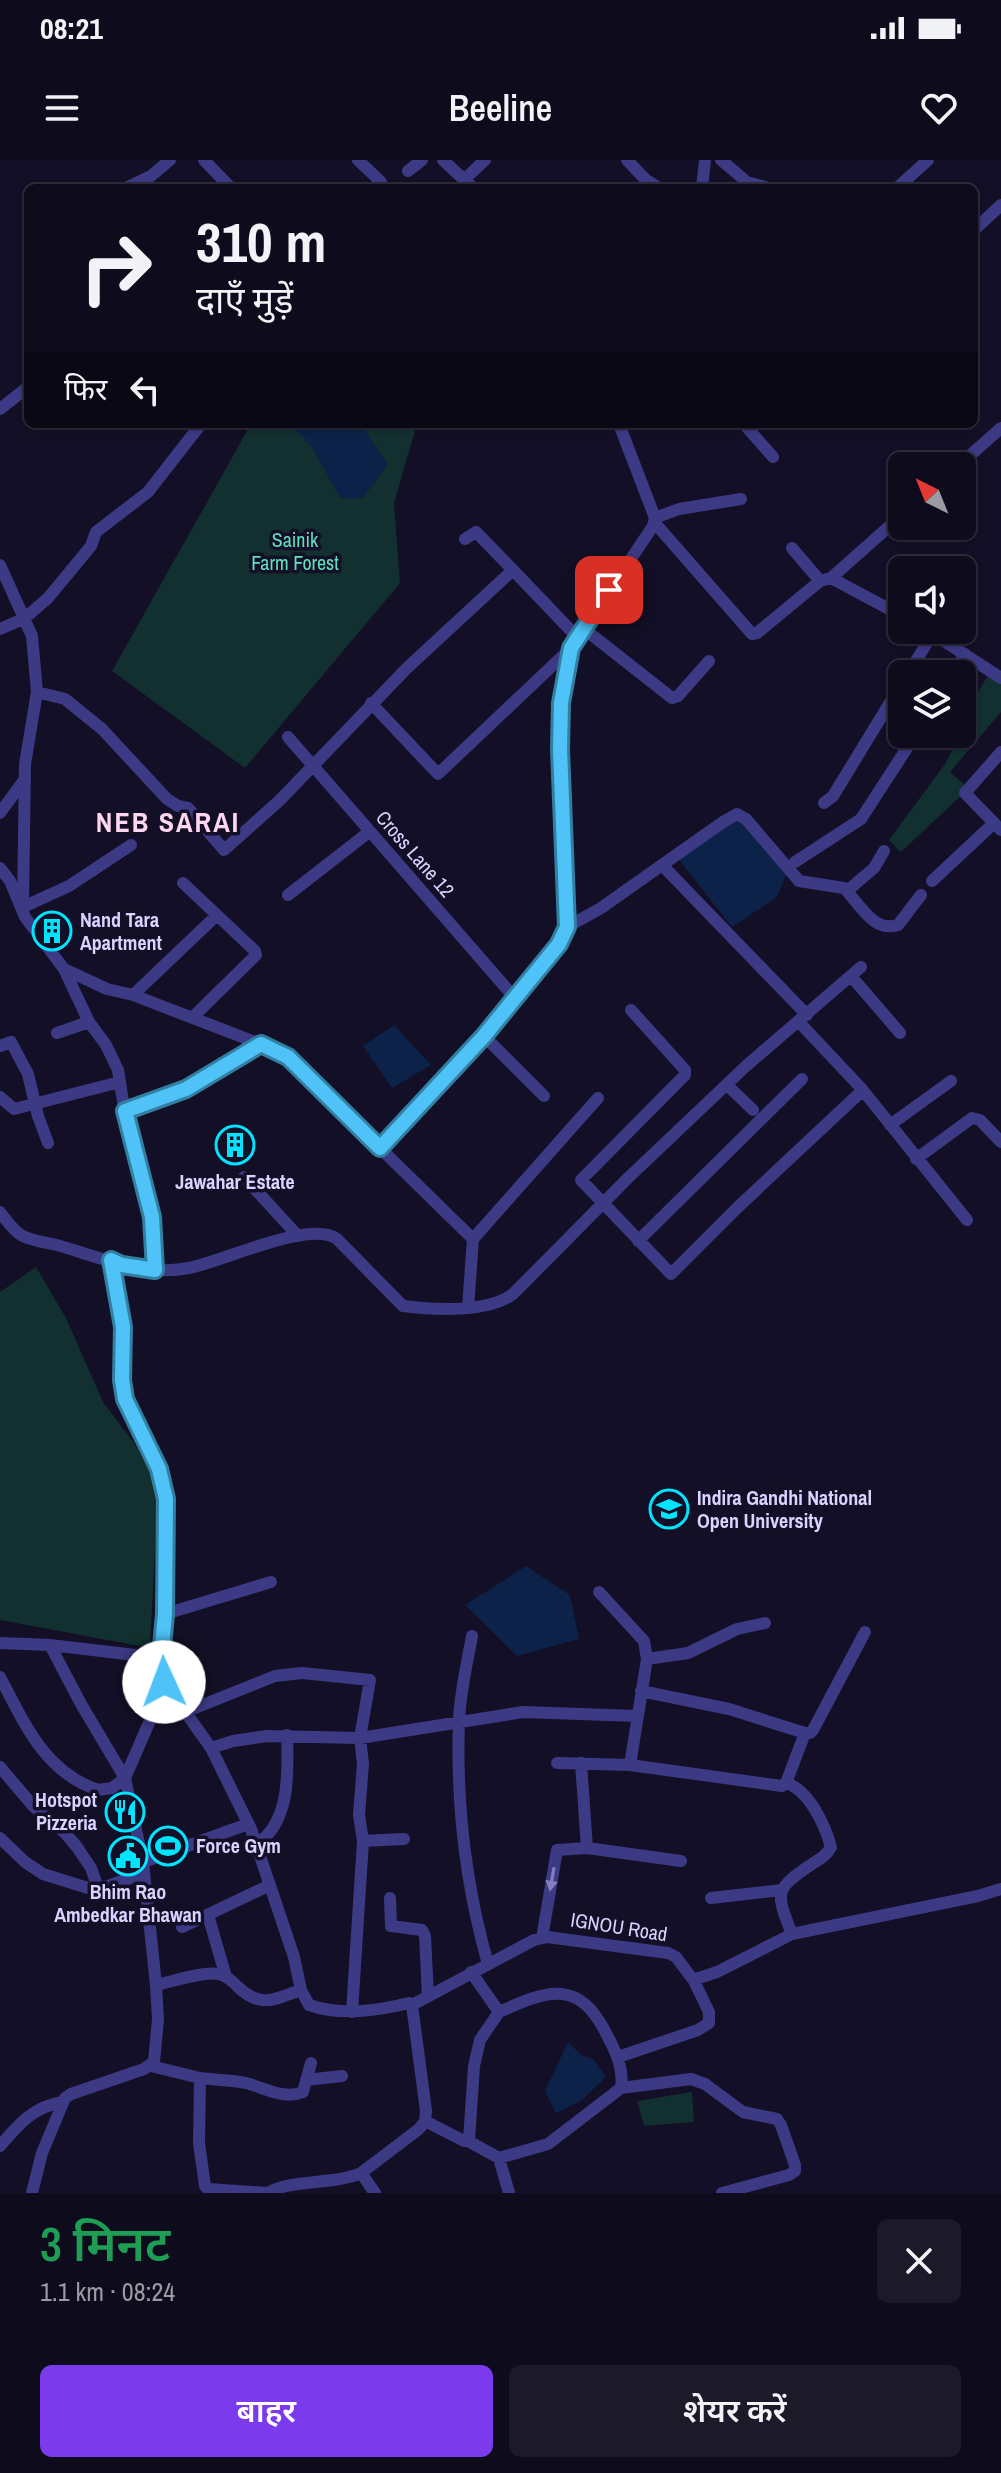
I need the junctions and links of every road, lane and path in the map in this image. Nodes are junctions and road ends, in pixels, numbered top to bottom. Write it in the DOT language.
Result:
graph roads {
  1 [pos="170,160"];
  2 [pos="204,160"];
  3 [pos="358,160"];
  4 [pos="422,160"];
  5 [pos="443,160"];
  6 [pos="485,160"];
  7 [pos="627,160"];
  8 [pos="705,160"];
  9 [pos="721,160"];
  10 [pos="928,160"];
  11 [pos="408,171"];
  12 [pos="151,176"];
  13 [pos="469,183"];
  14 [pos="134,184"];
  15 [pos="157,184"];
  16 [pos="227,184"];
  17 [pos="379,184"];
  18 [pos="653,184"];
  19 [pos="702,184"];
  20 [pos="754,184"];
  21 [pos="901,184"];
  22 [pos="1001,205"];
  23 [pos="978,226"];
  24 [pos="24,390"];
  25 [pos="0,409"];
  26 [pos="198,428"];
  27 [pos="618,428"];
  28 [pos="748,428"];
  29 [pos="1001,428"];
  30 [pos="974,452"];
  31 [pos="773,457"];
  32 [pos="741,499"];
  33 [pos="655,520"];
  34 [pos="888,527"];
  35 [pos="465,539"];
  36 [pos="792,548"];
  37 [pos="0,565"];
  38 [pos="513,570"];
  39 [pos="825,580"];
  40 [pos="888,609"];
  41 [pos="25,618"];
  42 [pos="0,629"];
  43 [pos="577,638"];
  44 [pos="950,644"];
  45 [pos="965,654"];
  46 [pos="961,660"];
  47 [pos="709,661"];
  48 [pos="1001,678"];
  49 [pos="37,692"];
  50 [pos="371,703"];
  51 [pos="888,706"];
  52 [pos="288,737"];
  53 [pos="907,748"];
  54 [pos="1001,752"];
  55 [pos="313,766"];
  56 [pos="25,779"];
  57 [pos="824,803"];
  58 [pos="0,813"];
  59 [pos="997,827"];
  60 [pos="369,832"];
  61 [pos="131,845"];
  62 [pos="884,851"];
  63 [pos="795,862"];
  64 [pos="662,865"];
  65 [pos="0,868"];
  66 [pos="932,881"];
  67 [pos="183,883"];
  68 [pos="5,886"];
  69 [pos="847,891"];
  70 [pos="288,895"];
  71 [pos="921,895"];
  72 [pos="23,907"];
  73 [pos="216,916"];
  74 [pos="567,927"];
  75 [pos="64,969"];
  76 [pos="133,995"];
  77 [pos="514,997"];
  78 [pos="631,1010"];
  79 [pos="193,1017"];
  80 [pos="803,1018"];
  81 [pos="89,1022"];
  82 [pos="57,1033"];
  83 [pos="900,1033"];
  84 [pos="484,1036"];
  85 [pos="261,1044"];
  86 [pos="0,1046"];
  87 [pos="802,1079"];
  88 [pos="951,1081"];
  89 [pos="120,1082"];
  90 [pos="727,1085"];
  91 [pos="863,1090"];
  92 [pos="544,1096"];
  93 [pos="0,1097"];
  94 [pos="598,1098"];
  95 [pos="34,1103"];
  96 [pos="753,1110"];
  97 [pos="125,1111"];
  98 [pos="890,1125"];
  99 [pos="1001,1142"];
  100 [pos="48,1143"];
  101 [pos="380,1148"];
  102 [pos="916,1159"];
  103 [pos="244,1177"];
  104 [pos="603,1205"];
  105 [pos="2,1218"];
  106 [pos="967,1220"];
  107 [pos="298,1236"];
  108 [pos="473,1239"];
  109 [pos="638,1241"];
  110 [pos="111,1260"];
  111 [pos="155,1270"];
  112 [pos="468,1308"];
  113 [pos="271,1582"];
  114 [pos="599,1592"];
  115 [pos="165,1614"];
  116 [pos="765,1623"];
  117 [pos="865,1632"];
  118 [pos="472,1636"];
  119 [pos="0,1643"];
  120 [pos="50,1645"];
  121 [pos="161,1658"];
  122 [pos="647,1659"];
  123 [pos="0,1677"];
  124 [pos="165,1686"];
  125 [pos="641,1691"];
  126 [pos="185,1712"];
  127 [pos="637,1716"];
  128 [pos="459,1721"];
  129 [pos="805,1733"];
  130 [pos="287,1735"];
  131 [pos="360,1738"];
  132 [pos="211,1748"];
  133 [pos="557,1763"];
  134 [pos="581,1763"];
  135 [pos="630,1765"];
  136 [pos="0,1767"];
  137 [pos="125,1778"];
  138 [pos="786,1783"];
  139 [pos="248,1824"];
  140 [pos="0,1838"];
  141 [pos="404,1839"];
  142 [pos="363,1841"];
  143 [pos="257,1844"];
  144 [pos="587,1848"];
  145 [pos="681,1861"];
  146 [pos="144,1868"];
  147 [pos="270,1885"];
  148 [pos="98,1888"];
  149 [pos="1001,1889"];
  150 [pos="782,1890"];
  151 [pos="390,1898"];
  152 [pos="711,1898"];
  153 [pos="208,1915"];
  154 [pos="182,1927"];
  155 [pos="792,1934"];
  156 [pos="542,1938"];
  157 [pos="488,1964"];
  158 [pos="471,1972"];
  159 [pos="226,1977"];
  160 [pos="693,1979"];
  161 [pos="156,1985"];
  162 [pos="301,1990"];
  163 [pos="428,1996"];
  164 [pos="412,2005"];
  165 [pos="352,2012"];
  166 [pos="499,2012"];
  167 [pos="618,2057"];
  168 [pos="311,2063"];
  169 [pos="151,2066"];
  170 [pos="342,2076"];
  171 [pos="200,2078"];
  172 [pos="306,2080"];
  173 [pos="621,2088"];
  174 [pos="62,2102"];
  175 [pos="425,2121"];
  176 [pos="468,2141"];
  177 [pos="0,2146"];
  178 [pos="499,2158"];
  179 [pos="361,2173"];
  180 [pos="311,2188"];
  181 [pos="32,2193"];
  182 [pos="268,2193"];
  183 [pos="375,2193"];
  184 [pos="509,2193"];
  185 [pos="722,2193"];
  1 -- 12 [label="street"];
  2 -- 16 [label="street"];
  3 -- 17 [label="street"];
  4 -- 11 [label="street"];
  5 -- 13 [label="street"];
  6 -- 13 [label="street"];
  7 -- 18 [label="street"];
  8 -- 19 [label="street"];
  9 -- 20 [label="street"];
  10 -- 21 [label="street"];
  12 -- 14 [label="street"];
  12 -- 15 [label="street"];
  22 -- 23 [label="street"];
  24 -- 25 [label="street"];
  26 -- 41 [label="street"];
  27 -- 33 [label="street"];
  28 -- 31 [label="street"];
  29 -- 30 [label="street"];
  32 -- 33 [label="street"];
  33 -- 39 [label="street"];
  33 -- 43 [label="street"];
  34 -- 39 [label="street"];
  35 -- 38 [label="street"];
  36 -- 39 [label="street"];
  37 -- 41 [label="street"];
  38 -- 43 [label="street"];
  38 -- 50 [label="street"];
  39 -- 40 [label="street"];
  41 -- 42 [label="street"];
  41 -- 49 [label="street"];
  43 -- 47 [label="street"];
  43 -- 50 [label="street"];
  43 -- 74 [label="street"];
  44 -- 45 [label="street"];
  45 -- 46 [label="street"];
  45 -- 48 [label="street"];
  49 -- 55 [label="street"];
  49 -- 56 [label="street"];
  50 -- 55 [label="street"];
  51 -- 57 [label="street"];
  52 -- 55 [label="street, Cross Lane 12"];
  53 -- 63 [label="street"];
  54 -- 59 [label="street"];
  55 -- 60 [label="street, Cross Lane 12"];
  56 -- 58 [label="street"];
  56 -- 72 [label="street"];
  59 -- 66 [label="street"];
  60 -- 70 [label="street"];
  60 -- 77 [label="street, Cross Lane 12"];
  61 -- 72 [label="street"];
  62 -- 69 [label="street"];
  64 -- 69 [label="street"];
  64 -- 74 [label="street"];
  64 -- 80 [label="street"];
  65 -- 68 [label="street"];
  67 -- 73 [label="street"];
  68 -- 72 [label="street"];
  69 -- 71 [label="street"];
  72 -- 75 [label="street"];
  73 -- 76 [label="street"];
  73 -- 79 [label="street"];
  74 -- 77 [label="street"];
  75 -- 76 [label="street"];
  75 -- 81 [label="street"];
  76 -- 79 [label="street"];
  77 -- 84 [label="street"];
  78 -- 104 [label="street"];
  79 -- 85 [label="street"];
  80 -- 83 [label="street"];
  80 -- 90 [label="street"];
  80 -- 91 [label="street"];
  81 -- 82 [label="street"];
  81 -- 89 [label="street"];
  84 -- 92 [label="street"];
  84 -- 101 [label="street"];
  85 -- 97 [label="street"];
  85 -- 101 [label="street"];
  86 -- 95 [label="street"];
  87 -- 109 [label="street"];
  88 -- 98 [label="street"];
  89 -- 95 [label="street"];
  89 -- 97 [label="street"];
  90 -- 96 [label="street"];
  90 -- 104 [label="street"];
  91 -- 98 [label="street"];
  91 -- 109 [label="street"];
  93 -- 95 [label="street"];
  94 -- 108 [label="street"];
  95 -- 100 [label="street"];
  97 -- 111 [label="street"];
  98 -- 102 [label="street"];
  99 -- 102 [label="street"];
  101 -- 108 [label="street"];
  102 -- 106 [label="street"];
  103 -- 107 [label="street"];
  104 -- 109 [label="street"];
  104 -- 112 [label="street"];
  105 -- 110 [label="street"];
  107 -- 111 [label="street"];
  107 -- 112 [label="street"];
  108 -- 112 [label="street"];
  110 -- 111 [label="street"];
  110 -- 115 [label="street"];
  113 -- 115 [label="street"];
  114 -- 122 [label="street"];
  115 -- 121 [label="street"];
  116 -- 122 [label="street"];
  117 -- 129 [label="street"];
  118 -- 128 [label="street"];
  119 -- 120 [label="street"];
  120 -- 121 [label="street"];
  120 -- 137 [label="street"];
  121 -- 124 [label="street"];
  122 -- 125 [label="street"];
  123 -- 137 [label="street"];
  124 -- 126 [label="street"];
  124 -- 137 [label="street"];
  125 -- 127 [label="street"];
  125 -- 129 [label="street"];
  126 -- 131 [label="street"];
  126 -- 132 [label="street"];
  127 -- 128 [label="street"];
  127 -- 135 [label="street"];
  128 -- 131 [label="street"];
  128 -- 157 [label="street"];
  129 -- 138 [label="street"];
  130 -- 131 [label="street"];
  130 -- 132 [label="street"];
  130 -- 143 [label="street"];
  131 -- 142 [label="street"];
  132 -- 139 [label="street"];
  133 -- 134 [label="street"];
  134 -- 135 [label="street"];
  134 -- 144 [label="street"];
  135 -- 138 [label="street"];
  136 -- 148 [label="street"];
  137 -- 146 [label="street"];
  138 -- 150 [label="street"];
  139 -- 143 [label="street"];
  139 -- 146 [label="street"];
  140 -- 148 [label="street"];
  141 -- 142 [label="street"];
  142 -- 165 [label="street"];
  143 -- 147 [label="street"];
  144 -- 145 [label="street"];
  144 -- 156 [label="street, one-way"];
  146 -- 148 [label="street"];
  146 -- 161 [label="street"];
  147 -- 153 [label="street"];
  147 -- 162 [label="street"];
  149 -- 155 [label="street"];
  150 -- 152 [label="street"];
  150 -- 155 [label="street"];
  151 -- 163 [label="street"];
  153 -- 154 [label="street"];
  153 -- 159 [label="street"];
  155 -- 160 [label="street"];
  156 -- 157 [label="street, IGNOU Road"];
  156 -- 160 [label="street, IGNOU Road"];
  157 -- 158 [label="street, IGNOU Road"];
  158 -- 163 [label="street, IGNOU Road"];
  158 -- 166 [label="street"];
  159 -- 161 [label="street"];
  159 -- 162 [label="street"];
  160 -- 167 [label="street"];
  161 -- 169 [label="street"];
  162 -- 165 [label="street"];
  163 -- 164 [label="street, IGNOU Road"];
  164 -- 165 [label="street"];
  164 -- 175 [label="street"];
  166 -- 167 [label="street"];
  166 -- 176 [label="street"];
  167 -- 173 [label="street"];
  168 -- 172 [label="street"];
  169 -- 171 [label="street"];
  169 -- 174 [label="street"];
  170 -- 172 [label="street"];
  171 -- 172 [label="street"];
  171 -- 182 [label="street"];
  173 -- 178 [label="street"];
  173 -- 185 [label="street"];
  174 -- 177 [label="street"];
  174 -- 181 [label="street"];
  175 -- 176 [label="street"];
  175 -- 179 [label="street"];
  176 -- 178 [label="street"];
  178 -- 184 [label="street"];
  179 -- 180 [label="street"];
  179 -- 183 [label="street"];
  180 -- 182 [label="street"];
}
